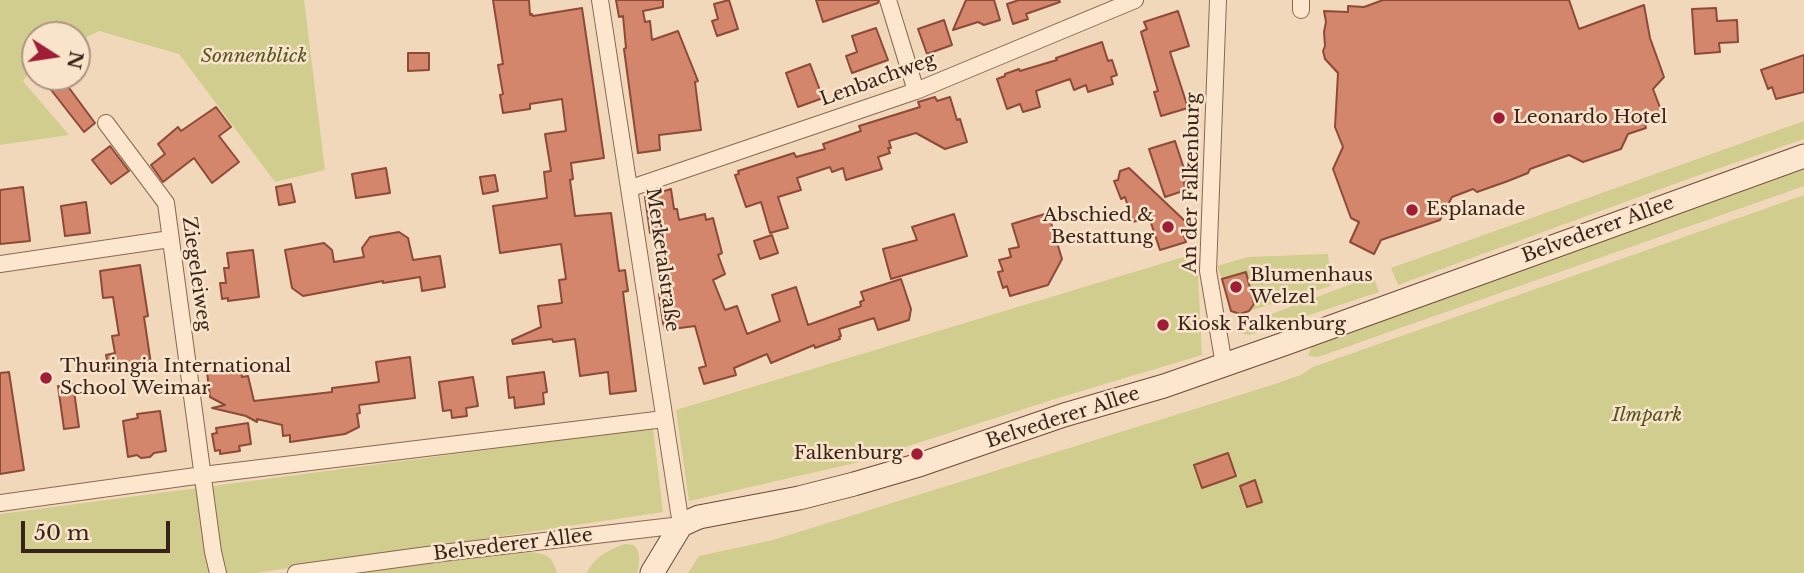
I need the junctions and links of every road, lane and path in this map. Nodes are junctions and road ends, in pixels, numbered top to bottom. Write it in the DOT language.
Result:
graph roads {
  1 [pos="600,0"];
  2 [pos="888,0"];
  3 [pos="1135,0"];
  4 [pos="1218,0"];
  5 [pos="916,91"];
  6 [pos="106,123"];
  7 [pos="1804,156"];
  8 [pos="631,188"];
  9 [pos="170,239"];
  10 [pos="0,264"];
  11 [pos="1224,365"];
  12 [pos="664,419"];
  13 [pos="204,475"];
  14 [pos="0,503"];
  15 [pos="681,526"];
  16 [pos="218,573"];
  17 [pos="296,573"];
  18 [pos="652,573"];
  1 -- 8 [label="street, Merketalstraße"];
  2 -- 5 [label="street"];
  3 -- 5 [label="street, Lenbachweg"];
  4 -- 11 [label="street, An der Falkenburg"];
  5 -- 8 [label="street, Lenbachweg"];
  6 -- 9 [label="street, Ziegeleiweg"];
  7 -- 11 [label="street, Belvederer Allee"];
  8 -- 12 [label="street, Merketalstraße"];
  9 -- 10 [label="street"];
  9 -- 13 [label="street, Ziegeleiweg"];
  11 -- 15 [label="street, Belvederer Allee"];
  12 -- 13 [label="street"];
  12 -- 15 [label="street, Merketalstraße"];
  13 -- 14 [label="street"];
  13 -- 16 [label="street, Ziegeleiweg"];
  15 -- 17 [label="street, Belvederer Allee"];
  15 -- 18 [label="street"];
}
